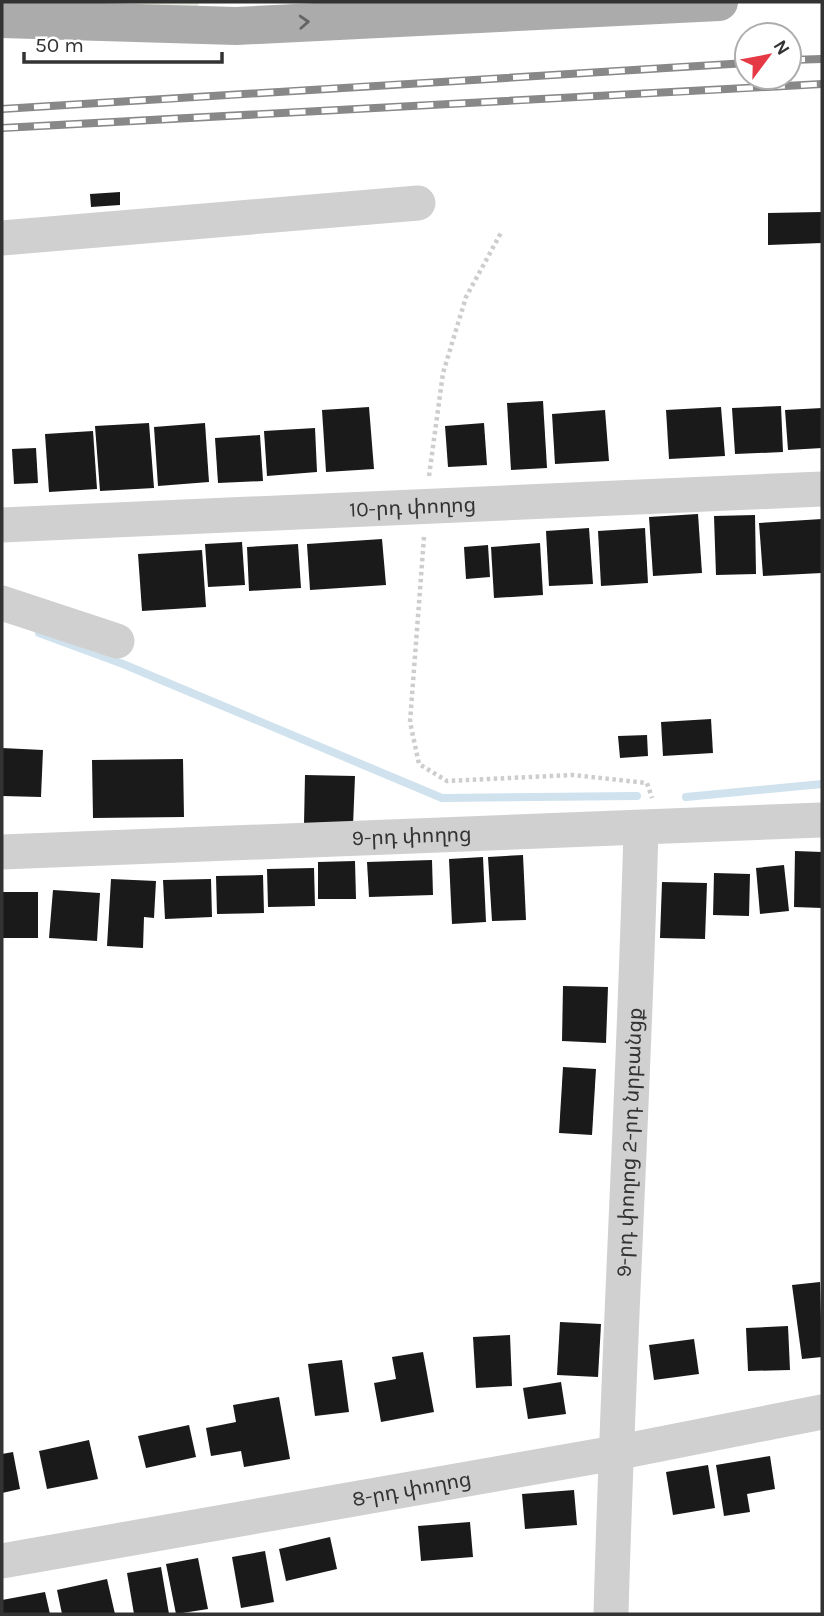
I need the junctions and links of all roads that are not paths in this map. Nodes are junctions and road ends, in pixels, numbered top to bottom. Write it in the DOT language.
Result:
graph roads {
  1 [pos="719,2"];
  2 [pos="236,14"];
  3 [pos="2,19"];
  4 [pos="418,203"];
  5 [pos="2,238"];
  6 [pos="822,489"];
  7 [pos="2,525"];
  8 [pos="2,603"];
  9 [pos="117,641"];
  10 [pos="822,820"];
  11 [pos="641,829"];
  12 [pos="2,852"];
  13 [pos="822,1412"];
  14 [pos="615,1454"];
  15 [pos="2,1561"];
  16 [pos="611,1614"];
  2 -- 1 [label="main road, one-way"];
  2 -- 3 [label="main road"];
  4 -- 5 [label="street"];
  6 -- 7 [label="street, 10-րդ փողոց"];
  8 -- 9 [label="street"];
  10 -- 11 [label="street, 9-րդ փողոց"];
  11 -- 12 [label="street, 9-րդ փողոց"];
  11 -- 14 [label="street, 9-րդ փողոց 2-րդ նրբանցք"];
  13 -- 14 [label="street, 8-րդ փողոց"];
  14 -- 15 [label="street, 8-րդ փողոց"];
  14 -- 16 [label="street, 9-րդ փողոց 2-րդ նրբանցք"];
}
